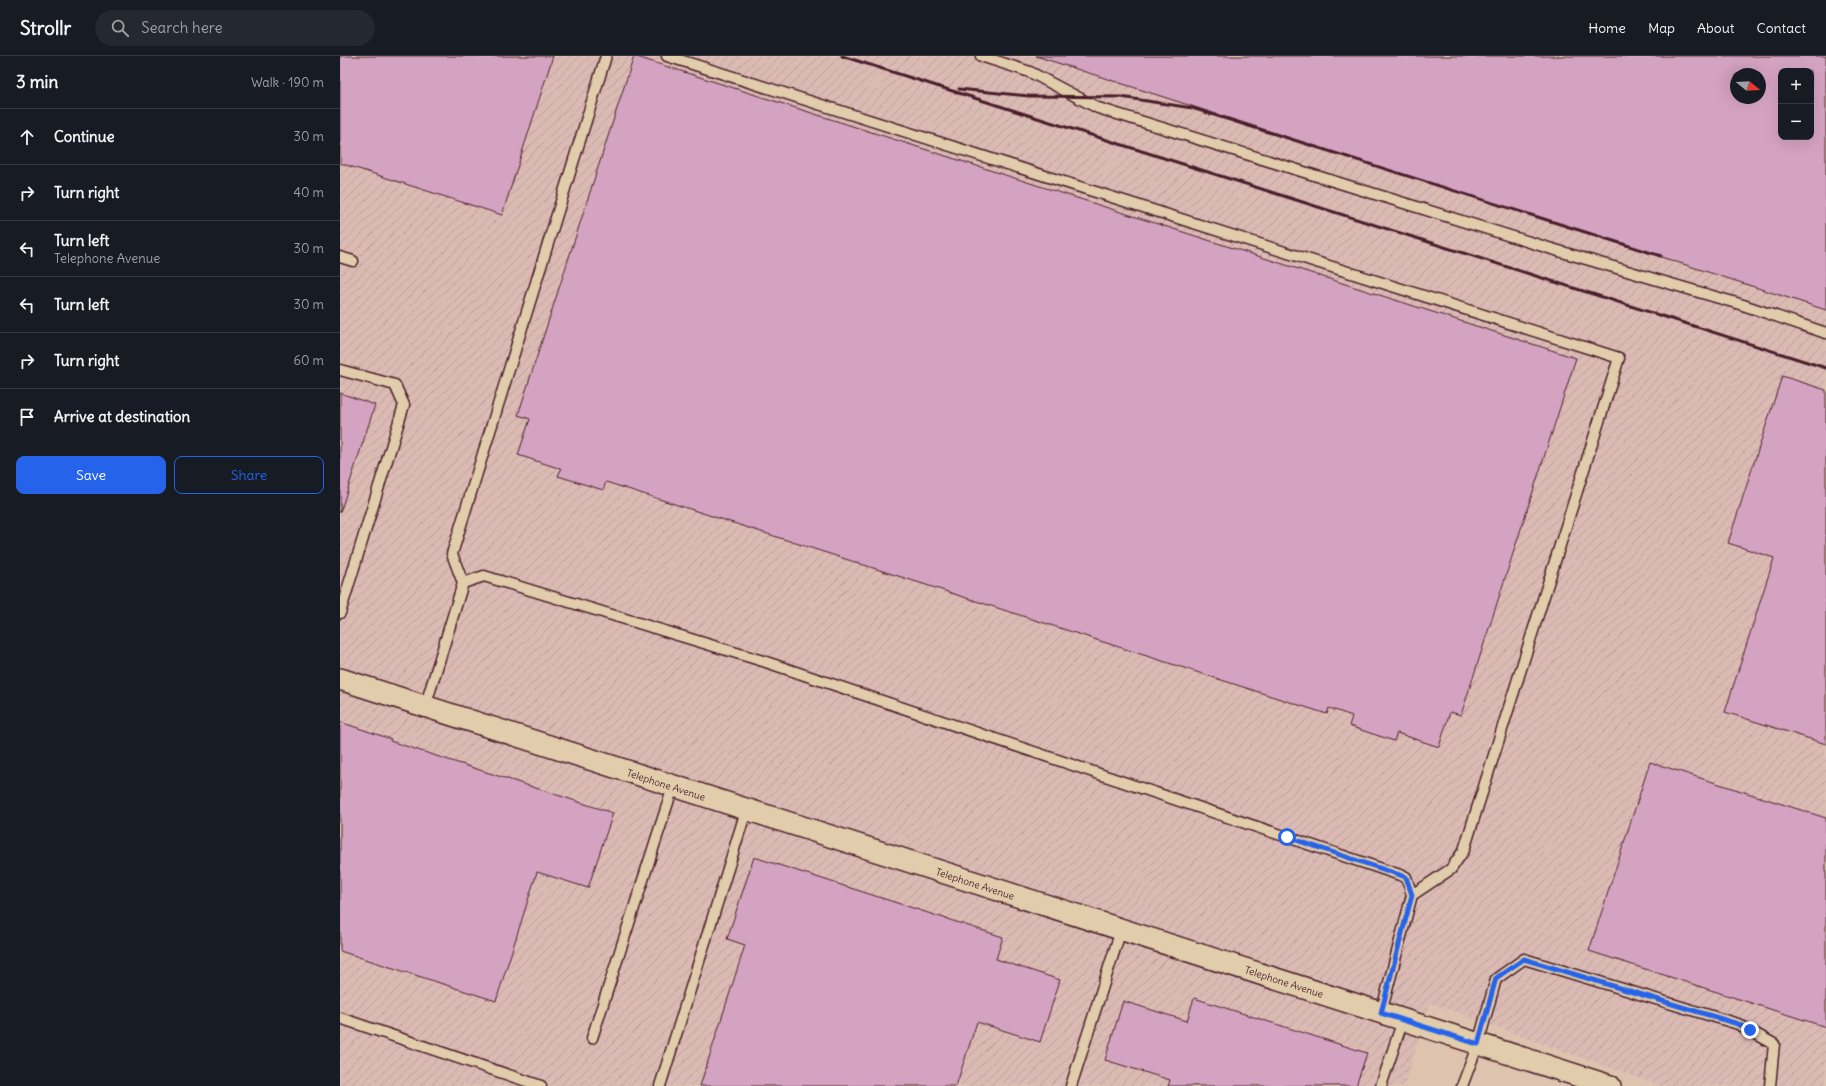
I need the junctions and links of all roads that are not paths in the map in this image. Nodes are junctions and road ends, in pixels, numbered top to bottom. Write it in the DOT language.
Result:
graph roads {
  1 [pos="606,56"];
  2 [pos="667,56"];
  3 [pos="981,56"];
  4 [pos="340,257"];
  5 [pos="353,262"];
  6 [pos="1826,333"];
  7 [pos="340,370"];
  8 [pos="463,583"];
  9 [pos="340,613"];
  10 [pos="340,680"];
  11 [pos="425,707"];
  12 [pos="673,787"];
  13 [pos="746,811"];
  14 [pos="1412,895"];
  15 [pos="1121,930"];
  16 [pos="1381,1013"];
  17 [pos="340,1018"];
  18 [pos="1403,1020"];
  19 [pos="592,1038"];
  20 [pos="1478,1044"];
  21 [pos="542,1086"];
  22 [pos="660,1086"];
  23 [pos="1071,1086"];
  24 [pos="1381,1086"];
  25 [pos="1462,1086"];
  26 [pos="1610,1086"];
  27 [pos="1770,1086"];
  1 -- 8 [label="lane"];
  2 -- 14 [label="lane"];
  3 -- 6 [label="lane"];
  4 -- 5 [label="lane"];
  7 -- 9 [label="lane"];
  8 -- 11 [label="lane"];
  8 -- 14 [label="lane"];
  10 -- 11 [label="street, Telephone Avenue"];
  11 -- 12 [label="street, Telephone Avenue"];
  12 -- 13 [label="street, Telephone Avenue"];
  12 -- 19 [label="lane"];
  13 -- 15 [label="street, Telephone Avenue"];
  13 -- 22 [label="lane"];
  14 -- 16 [label="lane"];
  15 -- 16 [label="street, Telephone Avenue"];
  15 -- 23 [label="lane"];
  16 -- 18 [label="street, Telephone Avenue"];
  17 -- 21 [label="lane"];
  18 -- 20 [label="street, Telephone Avenue"];
  18 -- 24 [label="lane"];
  20 -- 25 [label="lane"];
  20 -- 26 [label="street, Telephone Avenue"];
  20 -- 27 [label="lane"];
}
